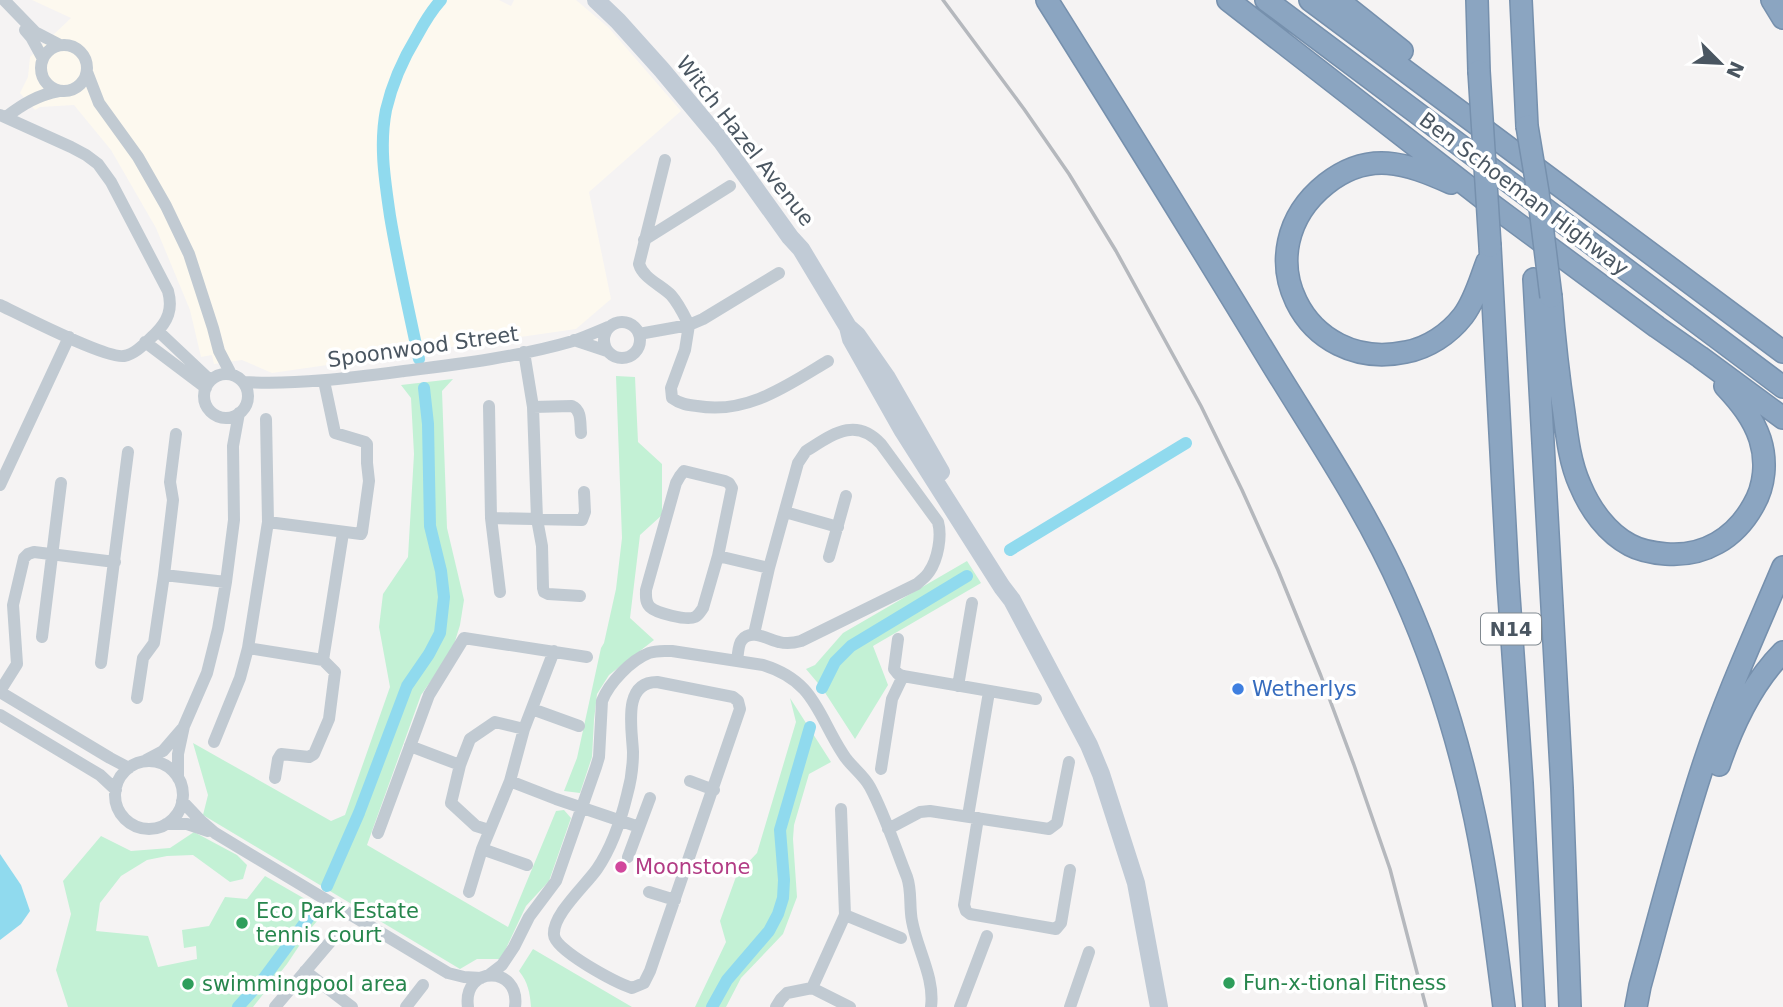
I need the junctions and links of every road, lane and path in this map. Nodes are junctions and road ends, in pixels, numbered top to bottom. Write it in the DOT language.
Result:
graph roads {
  1 [pos="4,0"];
  2 [pos="596,0"];
  3 [pos="612,0"];
  4 [pos="1047,0"];
  5 [pos="1228,0"];
  6 [pos="1266,0"];
  7 [pos="1310,0"];
  8 [pos="1338,0"];
  9 [pos="1475,0"];
  10 [pos="1521,0"];
  11 [pos="1772,0"];
  12 [pos="0,6"];
  13 [pos="1783,18"];
  14 [pos="60,46"];
  15 [pos="43,59"];
  16 [pos="87,72"];
  17 [pos="42,75"];
  18 [pos="73,90"];
  19 [pos="59,91"];
  20 [pos="26,102"];
  21 [pos="99,103"];
  22 [pos="3,116"];
  23 [pos="1527,126"];
  24 [pos="665,160"];
  25 [pos="1556,182"];
  26 [pos="730,186"];
  27 [pos="1485,199"];
  28 [pos="644,240"];
  29 [pos="801,249"];
  30 [pos="1490,249"];
  31 [pos="779,273"];
  32 [pos="0,305"];
  33 [pos="689,325"];
  34 [pos="608,327"];
  35 [pos="1657,327"];
  36 [pos="158,331"];
  37 [pos="639,334"];
  38 [pos="69,337"];
  39 [pos="574,340"];
  40 [pos="145,342"];
  41 [pos="219,351"];
  42 [pos="607,351"];
  43 [pos="524,352"];
  44 [pos="1783,352"];
  45 [pos="828,361"];
  46 [pos="231,374"];
  47 [pos="324,381"];
  48 [pos="210,382"];
  49 [pos="243,382"];
  50 [pos="275,384"];
  51 [pos="1783,387"];
  52 [pos="489,406"];
  53 [pos="533,407"];
  54 [pos="243,408"];
  55 [pos="219,417"];
  56 [pos="1783,418"];
  57 [pos="266,419"];
  58 [pos="581,433"];
  59 [pos="176,434"];
  60 [pos="233,446"];
  61 [pos="128,452"];
  62 [pos="61,483"];
  63 [pos="0,485"];
  64 [pos="584,492"];
  65 [pos="846,496"];
  66 [pos="785,512"];
  67 [pos="491,518"];
  68 [pos="537,519"];
  69 [pos="268,522"];
  70 [pos="838,527"];
  71 [pos="343,533"];
  72 [pos="54,555"];
  73 [pos="719,556"];
  74 [pos="829,557"];
  75 [pos="115,562"];
  76 [pos="1783,567"];
  77 [pos="769,568"];
  78 [pos="164,575"];
  79 [pos="226,582"];
  80 [pos="500,592"];
  81 [pos="580,596"];
  82 [pos="972,603"];
  83 [pos="754,634"];
  84 [pos="42,637"];
  85 [pos="898,639"];
  86 [pos="248,648"];
  87 [pos="554,651"];
  88 [pos="1783,652"];
  89 [pos="587,657"];
  90 [pos="323,660"];
  91 [pos="737,661"];
  92 [pos="101,663"];
  93 [pos="903,677"];
  94 [pos="958,686"];
  95 [pos="0,692"];
  96 [pos="989,692"];
  97 [pos="137,698"];
  98 [pos="1036,699"];
  99 [pos="532,709"];
  100 [pos="0,715"];
  101 [pos="184,726"];
  102 [pos="579,726"];
  103 [pos="524,729"];
  104 [pos="214,743"];
  105 [pos="410,746"];
  106 [pos="144,761"];
  107 [pos="1069,762"];
  108 [pos="460,765"];
  109 [pos="129,768"];
  110 [pos="881,769"];
  111 [pos="178,778"];
  112 [pos="275,778"];
  113 [pos="510,781"];
  114 [pos="690,782"];
  115 [pos="116,790"];
  116 [pos="713,790"];
  117 [pos="650,798"];
  118 [pos="182,801"];
  119 [pos="583,808"];
  120 [pos="841,809"];
  121 [pos="973,817"];
  122 [pos="620,821"];
  123 [pos="166,824"];
  124 [pos="1116,825"];
  125 [pos="639,827"];
  126 [pos="888,829"];
  127 [pos="489,831"];
  128 [pos="215,833"];
  129 [pos="378,833"];
  130 [pos="482,849"];
  131 [pos="628,858"];
  132 [pos="527,865"];
  133 [pos="1070,870"];
  134 [pos="649,891"];
  135 [pos="469,892"];
  136 [pos="675,900"];
  137 [pos="845,915"];
  138 [pos="336,935"];
  139 [pos="987,936"];
  140 [pos="901,938"];
  141 [pos="514,947"];
  142 [pos="1089,952"];
  143 [pos="305,971"];
  144 [pos="448,973"];
  145 [pos="485,976"];
  146 [pos="510,983"];
  147 [pos="424,985"];
  148 [pos="812,989"];
  149 [pos="830,1003"];
  150 [pos="516,1004"];
  151 [pos="468,1006"];
  152 [pos="275,1007"];
  153 [pos="352,1007"];
  154 [pos="406,1007"];
  155 [pos="776,1007"];
  156 [pos="850,1007"];
  157 [pos="931,1007"];
  158 [pos="960,1007"];
  159 [pos="1070,1007"];
  160 [pos="1149,1007"];
  161 [pos="1159,1007"];
  162 [pos="1504,1007"];
  163 [pos="1534,1007"];
  164 [pos="1570,1007"];
  165 [pos="1636,1007"];
  166 [pos="1647,1007"];
  1 -- 14 [label="street"];
  2 -- 29 [label="street, Witch Hazel Avenue"];
  3 -- 29 [label="street, Witch Hazel Avenue"];
  4 -- 162 [label="highway"];
  5 -- 27 [label="highway"];
  6 -- 51 [label="highway, Ben Schoeman Highway"];
  7 -- 25 [label="highway, Ben Schoeman Highway"];
  8 -- 25 [label="highway"];
  9 -- 30 [label="highway, N14, bridge"];
  10 -- 23 [label="highway, N14"];
  11 -- 13 [label="highway"];
  12 -- 15 [label="street"];
  14 -- 15 [label="street"];
  14 -- 16 [label="street"];
  15 -- 17 [label="street"];
  16 -- 18 [label="street"];
  16 -- 21 [label="street"];
  17 -- 19 [label="street"];
  17 -- 20 [label="street"];
  18 -- 19 [label="street"];
  18 -- 21 [label="street"];
  19 -- 20 [label="street"];
  20 -- 22 [label="street"];
  21 -- 41 [label="street"];
  22 -- 36 [label="street"];
  23 -- 35 [label="highway, bridge"];
  23 -- 164 [label="highway, N14, bridge"];
  24 -- 28 [label="street"];
  25 -- 44 [label="highway, Ben Schoeman Highway"];
  26 -- 28 [label="street"];
  27 -- 30 [label="highway"];
  27 -- 35 [label="highway"];
  28 -- 33 [label="street"];
  29 -- 124 [label="street, Witch Hazel Avenue"];
  30 -- 163 [label="highway, N14"];
  31 -- 33 [label="street"];
  32 -- 38 [label="street"];
  33 -- 37 [label="street"];
  33 -- 45 [label="street"];
  34 -- 37 [label="street"];
  34 -- 39 [label="street, Spoonwood Street"];
  34 -- 42 [label="street"];
  35 -- 56 [label="highway"];
  36 -- 40 [label="street"];
  36 -- 48 [label="street"];
  37 -- 42 [label="street"];
  38 -- 40 [label="street"];
  38 -- 63 [label="street"];
  39 -- 42 [label="street"];
  39 -- 43 [label="street, Spoonwood Street"];
  40 -- 48 [label="street"];
  41 -- 46 [label="street"];
  41 -- 48 [label="street"];
  43 -- 47 [label="street, Spoonwood Street"];
  43 -- 53 [label="street"];
  46 -- 48 [label="street"];
  46 -- 49 [label="street"];
  47 -- 50 [label="street, Spoonwood Street"];
  47 -- 71 [label="street"];
  48 -- 55 [label="street"];
  49 -- 50 [label="street, Spoonwood Street"];
  49 -- 54 [label="street"];
  50 -- 54 [label="street, Spoonwood Street"];
  52 -- 67 [label="street"];
  53 -- 58 [label="street"];
  53 -- 68 [label="street"];
  54 -- 55 [label="street"];
  54 -- 60 [label="street"];
  55 -- 60 [label="street"];
  57 -- 69 [label="street"];
  59 -- 78 [label="street"];
  60 -- 79 [label="street"];
  61 -- 75 [label="street"];
  62 -- 72 [label="street"];
  64 -- 68 [label="street"];
  65 -- 70 [label="street"];
  66 -- 70 [label="street"];
  66 -- 77 [label="street"];
  66 -- 83 [label="street"];
  67 -- 68 [label="street"];
  67 -- 80 [label="street"];
  68 -- 81 [label="street"];
  69 -- 71 [label="street"];
  69 -- 86 [label="street"];
  70 -- 74 [label="street"];
  71 -- 90 [label="street"];
  72 -- 75 [label="street"];
  72 -- 84 [label="street"];
  72 -- 95 [label="street"];
  73 -- 73 [label="street"];
  73 -- 77 [label="street"];
  75 -- 92 [label="street"];
  76 -- 165 [label="highway"];
  77 -- 83 [label="street"];
  78 -- 79 [label="street"];
  78 -- 97 [label="street"];
  79 -- 101 [label="street"];
  82 -- 94 [label="street"];
  83 -- 91 [label="street"];
  85 -- 93 [label="street"];
  86 -- 90 [label="street"];
  86 -- 104 [label="street"];
  87 -- 89 [label="street"];
  87 -- 99 [label="street"];
  87 -- 105 [label="street"];
  88 -- 166 [label="highway"];
  90 -- 112 [label="street"];
  91 -- 119 [label="street"];
  91 -- 126 [label="street"];
  93 -- 94 [label="street"];
  93 -- 110 [label="street"];
  94 -- 96 [label="street"];
  95 -- 109 [label="street"];
  96 -- 98 [label="street"];
  96 -- 121 [label="street"];
  99 -- 102 [label="street"];
  99 -- 103 [label="street"];
  100 -- 115 [label="street"];
  101 -- 106 [label="street"];
  101 -- 111 [label="street"];
  103 -- 108 [label="street"];
  103 -- 113 [label="street"];
  105 -- 108 [label="street"];
  105 -- 129 [label="street"];
  106 -- 109 [label="street"];
  106 -- 111 [label="street"];
  107 -- 121 [label="street"];
  108 -- 127 [label="street"];
  109 -- 115 [label="street"];
  111 -- 118 [label="street"];
  113 -- 119 [label="street"];
  113 -- 127 [label="street"];
  114 -- 116 [label="street"];
  115 -- 123 [label="street"];
  116 -- 122 [label="street"];
  116 -- 136 [label="street"];
  117 -- 125 [label="street"];
  118 -- 123 [label="street"];
  118 -- 128 [label="street"];
  119 -- 122 [label="street"];
  119 -- 141 [label="street"];
  120 -- 137 [label="street"];
  121 -- 126 [label="street"];
  121 -- 133 [label="street"];
  122 -- 125 [label="street"];
  122 -- 136 [label="street"];
  123 -- 128 [label="street"];
  124 -- 160 [label="street, Witch Hazel Avenue"];
  124 -- 161 [label="street, Witch Hazel Avenue"];
  125 -- 131 [label="street"];
  126 -- 157 [label="street"];
  127 -- 130 [label="street"];
  128 -- 144 [label="street"];
  130 -- 132 [label="street"];
  130 -- 135 [label="street"];
  134 -- 136 [label="street"];
  137 -- 140 [label="street"];
  137 -- 148 [label="street"];
  138 -- 143 [label="street"];
  139 -- 158 [label="street"];
  141 -- 145 [label="street"];
  141 -- 146 [label="street"];
  142 -- 159 [label="street"];
  143 -- 152 [label="street"];
  143 -- 153 [label="street"];
  144 -- 145 [label="street"];
  144 -- 151 [label="street"];
  145 -- 146 [label="street"];
  145 -- 151 [label="street"];
  146 -- 150 [label="street"];
  147 -- 154 [label="street"];
  148 -- 149 [label="street"];
  148 -- 155 [label="street"];
  149 -- 156 [label="street"];
}
